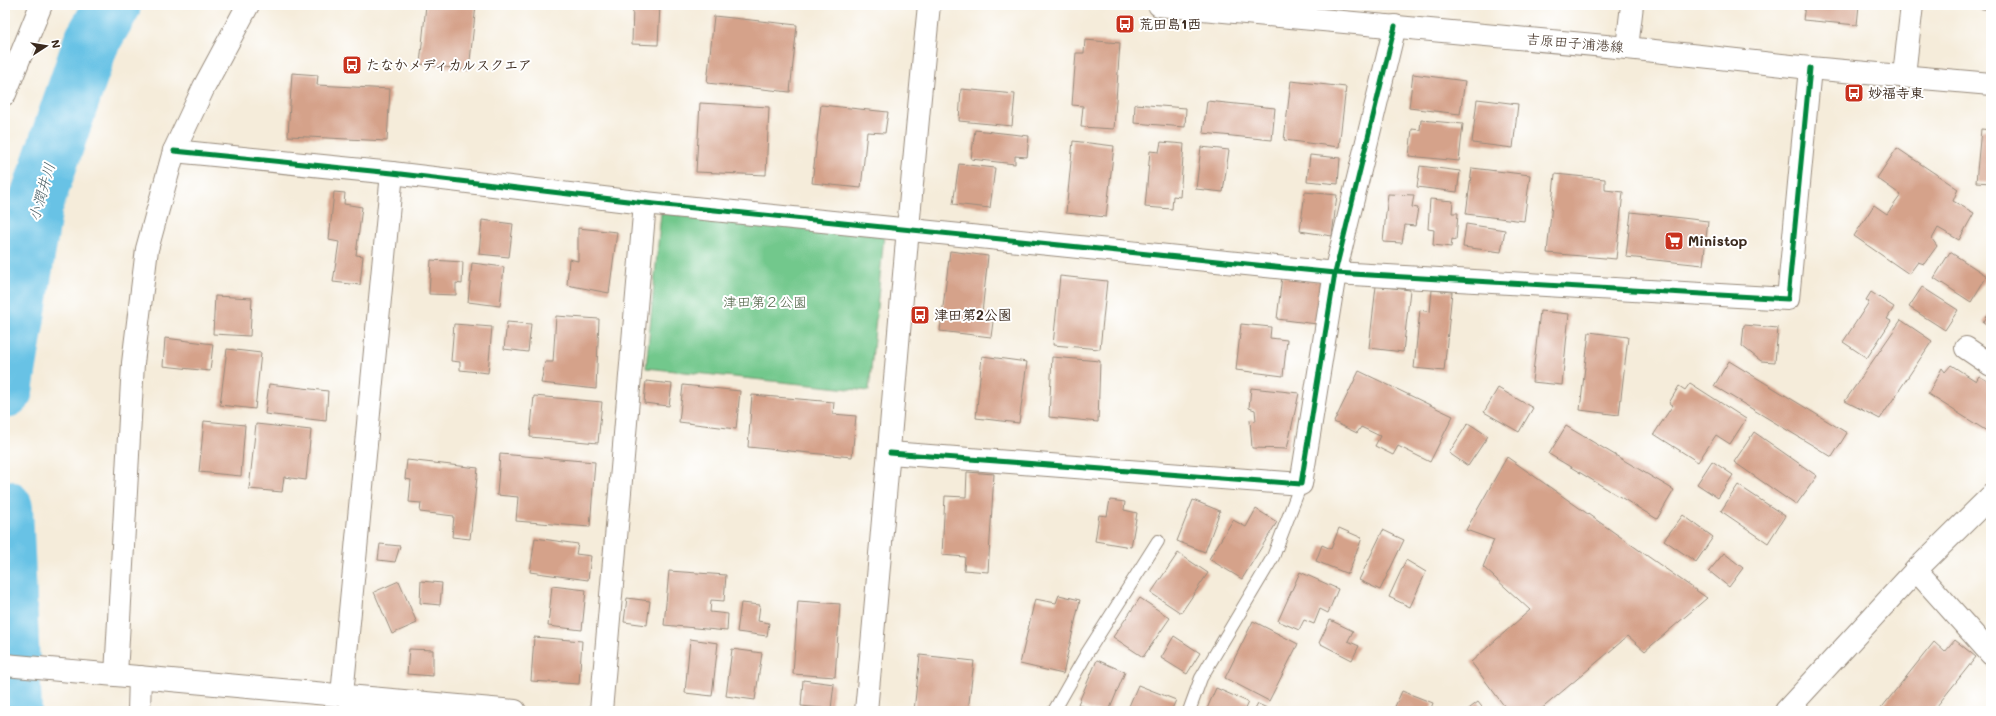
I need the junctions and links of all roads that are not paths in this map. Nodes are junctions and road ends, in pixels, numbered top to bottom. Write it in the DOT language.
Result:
graph roads {
  1 [pos="41,5"];
  2 [pos="248,5"];
  3 [pos="929,5"];
  4 [pos="1159,5"];
  5 [pos="1632,5"];
  6 [pos="1912,5"];
  7 [pos="1395,26"];
  8 [pos="1627,48"];
  9 [pos="1810,68"];
  10 [pos="1904,75"];
  11 [pos="1991,84"];
  12 [pos="5,94"];
  13 [pos="174,151"];
  14 [pos="392,173"];
  15 [pos="645,203"];
  16 [pos="906,230"];
  17 [pos="1335,273"];
  18 [pos="1966,348"];
  19 [pos="1991,365"];
  20 [pos="890,454"];
  21 [pos="1301,484"];
  22 [pos="1991,496"];
  23 [pos="1158,541"];
  24 [pos="1916,570"];
  25 [pos="1991,654"];
  26 [pos="5,665"];
  27 [pos="116,675"];
  28 [pos="140,677"];
  29 [pos="342,696"];
  30 [pos="139,711"];
  31 [pos="508,711"];
  32 [pos="602,711"];
  33 [pos="866,711"];
  34 [pos="1054,711"];
  35 [pos="1189,711"];
  36 [pos="1786,711"];
  1 -- 12 [label="street"];
  2 -- 13 [label="street"];
  3 -- 16 [label="street"];
  4 -- 7 [label="street, 吉原田子浦港線"];
  5 -- 8 [label="street"];
  6 -- 10 [label="street"];
  7 -- 8 [label="street, 吉原田子浦港線"];
  7 -- 17 [label="street"];
  8 -- 9 [label="street, 吉原田子浦港線"];
  9 -- 10 [label="street, 吉原田子浦港線"];
  9 -- 17 [label="street"];
  10 -- 11 [label="street, 吉原田子浦港線"];
  13 -- 14 [label="street"];
  13 -- 27 [label="street"];
  14 -- 15 [label="street"];
  14 -- 29 [label="street"];
  15 -- 16 [label="street"];
  15 -- 32 [label="street"];
  16 -- 17 [label="street"];
  16 -- 20 [label="street"];
  17 -- 21 [label="street"];
  18 -- 19 [label="street"];
  20 -- 21 [label="street"];
  20 -- 33 [label="street"];
  21 -- 35 [label="lane"];
  22 -- 24 [label="street"];
  23 -- 34 [label="lane"];
  24 -- 25 [label="street"];
  24 -- 36 [label="street"];
  26 -- 27 [label="street"];
  27 -- 28 [label="street"];
  28 -- 29 [label="street"];
  28 -- 30 [label="street"];
  29 -- 31 [label="street"];
}
